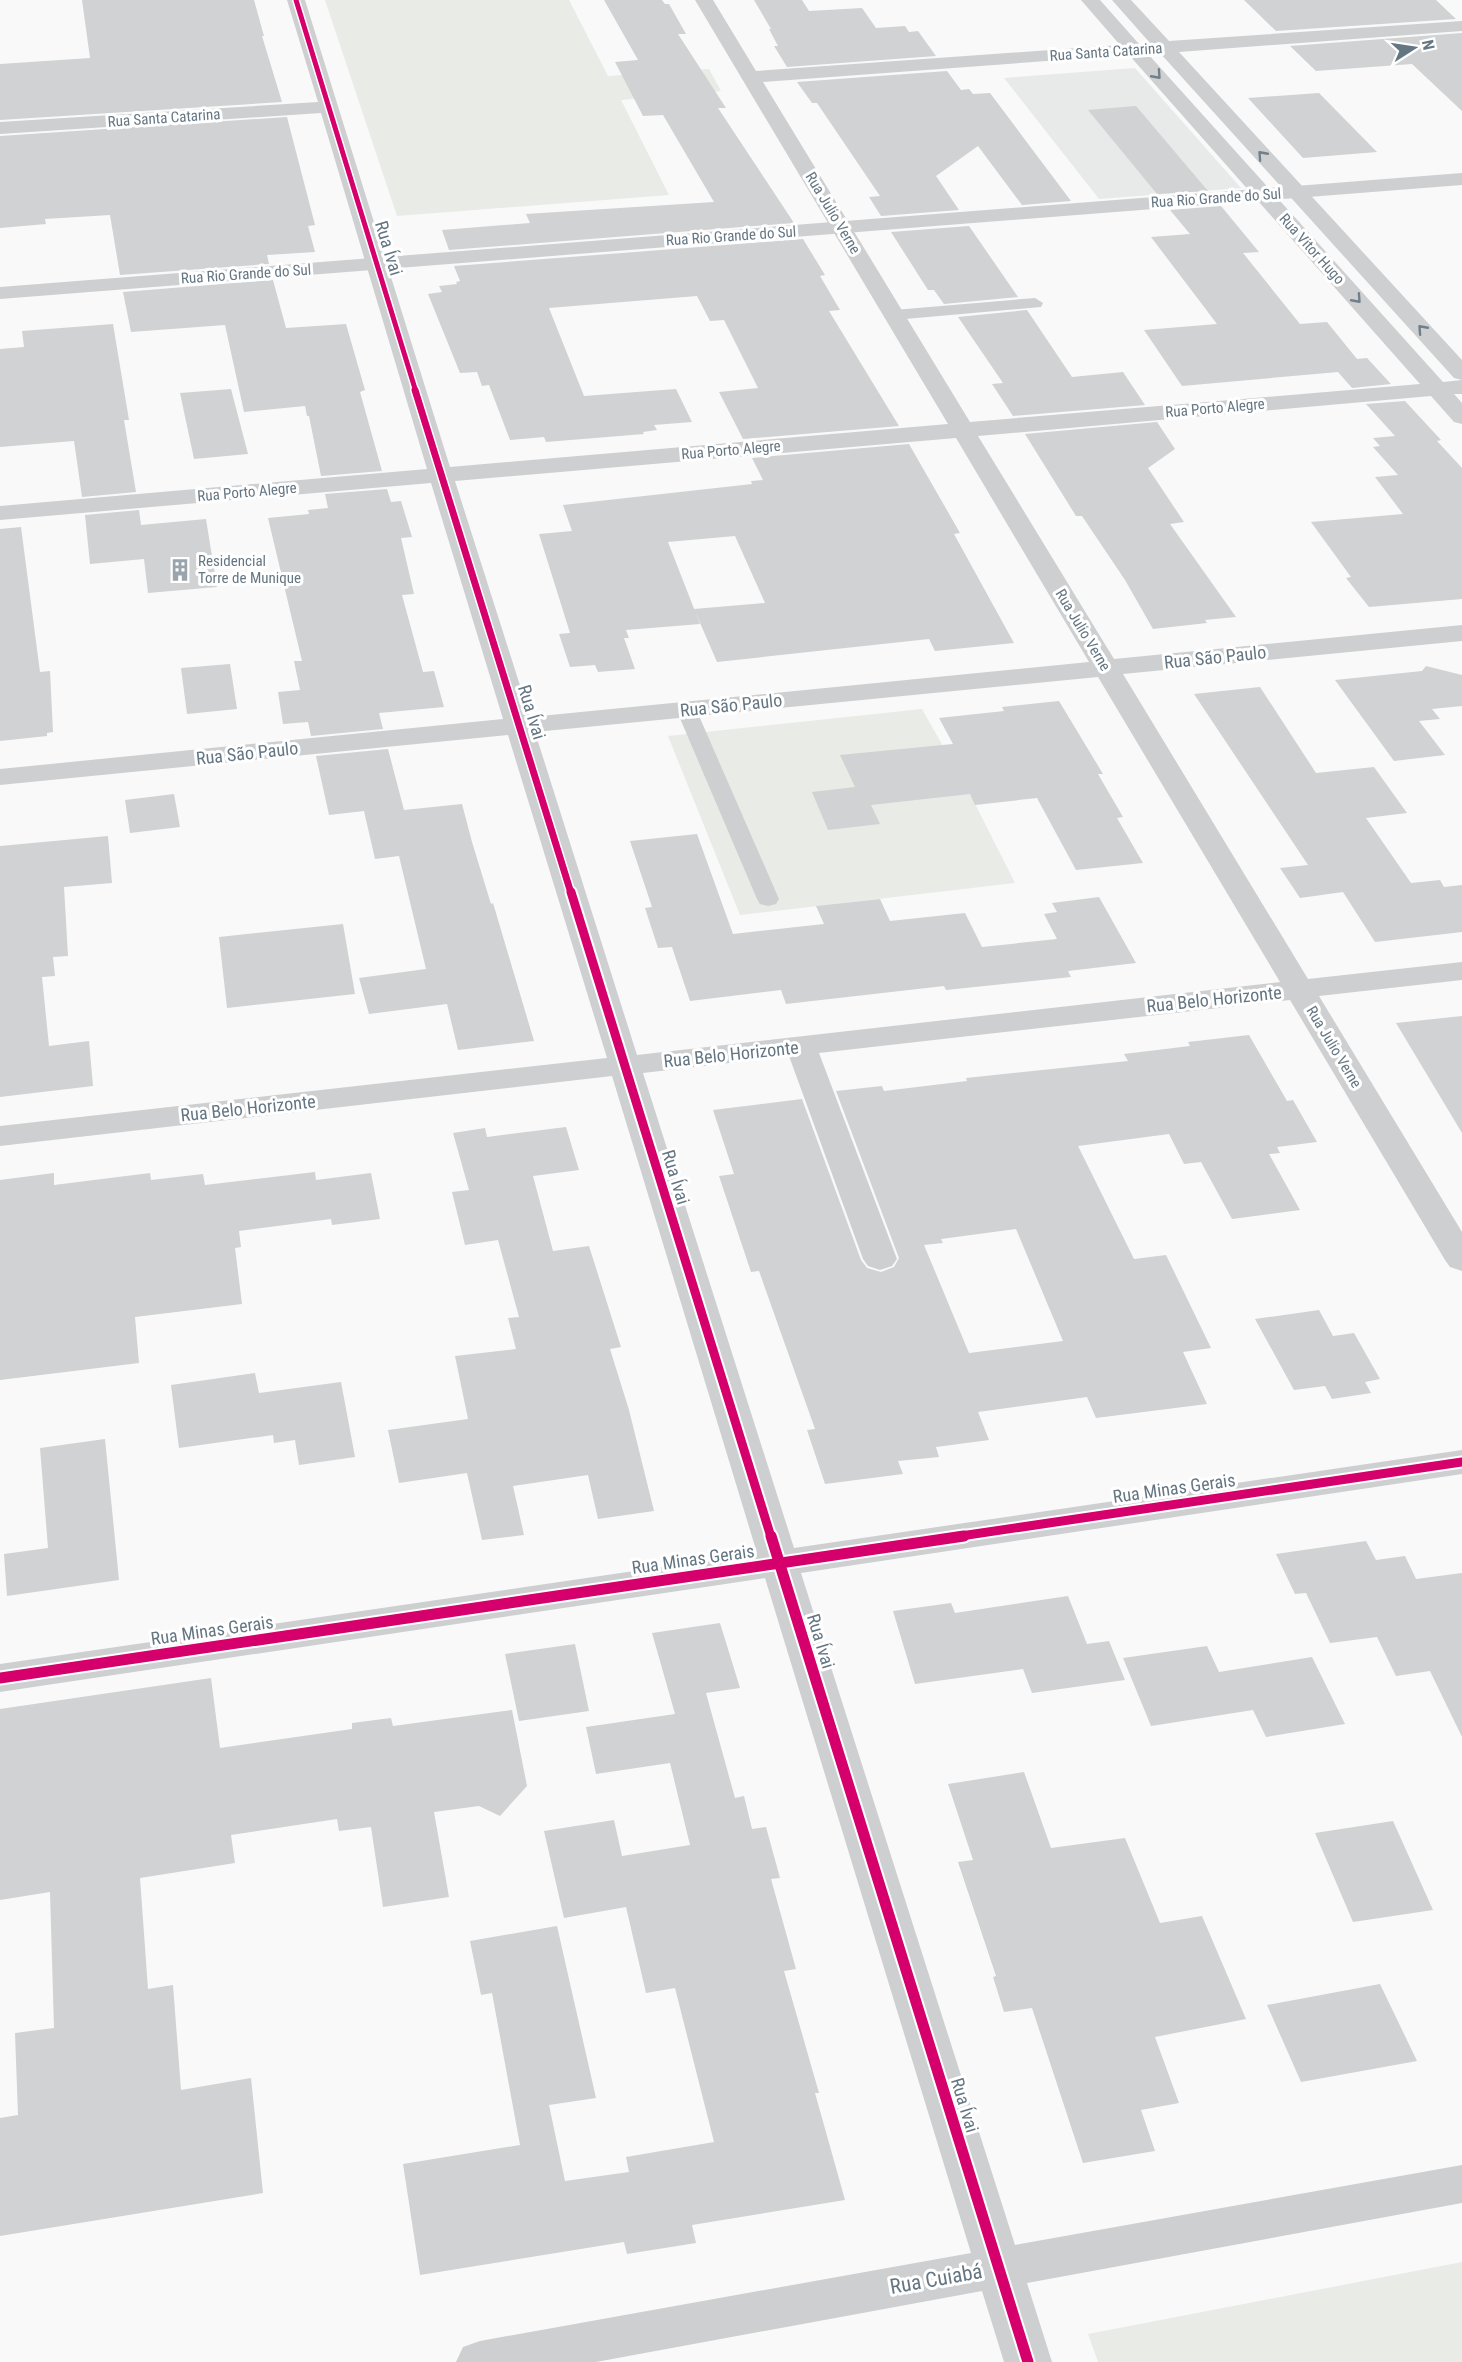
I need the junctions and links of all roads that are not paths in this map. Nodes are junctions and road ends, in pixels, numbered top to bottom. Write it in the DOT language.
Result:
graph roads {
  1 [pos="296,0"];
  2 [pos="704,0"];
  3 [pos="1090,0"];
  4 [pos="1121,0"];
  5 [pos="1462,26"];
  6 [pos="1164,47"];
  7 [pos="1134,50"];
  8 [pos="751,77"];
  9 [pos="328,107"];
  10 [pos="0,128"];
  11 [pos="1462,178"];
  12 [pos="1462,192"];
  13 [pos="1302,198"];
  14 [pos="1269,200"];
  15 [pos="845,233"];
  16 [pos="378,270"];
  17 [pos="0,293"];
  18 [pos="1035,303"];
  19 [pos="0,305"];
  20 [pos="894,315"];
  21 [pos="1462,373"];
  22 [pos="1462,387"];
  23 [pos="1437,389"];
  24 [pos="1462,417"];
  25 [pos="963,430"];
  26 [pos="441,475"];
  27 [pos="0,513"];
  28 [pos="1462,633"];
  29 [pos="1106,668"];
  30 [pos="686,710"];
  31 [pos="519,726"];
  32 [pos="0,777"];
  33 [pos="768,899"];
  34 [pos="1462,971"];
  35 [pos="1299,990"];
  36 [pos="801,1046"];
  37 [pos="625,1066"];
  38 [pos="0,1136"];
  39 [pos="880,1259"];
  40 [pos="1462,1260"];
  41 [pos="1462,1462"];
  42 [pos="780,1563"];
  43 [pos="0,1678"];
  44 [pos="1462,2184"];
  45 [pos="999,2268"];
  46 [pos="480,2362"];
  47 [pos="1028,2362"];
  1 -- 9 [label="street, Rua Ívai"];
  2 -- 8 [label="street, Rua Julio Verne"];
  3 -- 7 [label="street, Rua Vitor Hugo"];
  4 -- 6 [label="street, Rua Vitor Hugo"];
  5 -- 6 [label="street, Rua Santa Catarina"];
  6 -- 7 [label="street, Rua Santa Catarina"];
  13 -- 6 [label="street, Rua Vitor Hugo, one-way"];
  7 -- 8 [label="street, Rua Santa Catarina"];
  7 -- 14 [label="street, Rua Vitor Hugo, one-way"];
  8 -- 15 [label="street, Rua Julio Verne"];
  9 -- 10 [label="street, Rua Santa Catarina"];
  9 -- 16 [label="street, Rua Ívai"];
  11 -- 13 [label="street, Rua Rio Grande do Sul"];
  12 -- 13 [label="street, Rua Rio Grande do Sul"];
  13 -- 14 [label="street, Rua Rio Grande do Sul"];
  21 -- 13 [label="street, Rua Vitor Hugo, one-way"];
  14 -- 15 [label="street, Rua Rio Grande do Sul"];
  14 -- 23 [label="street, Rua Vitor Hugo, one-way"];
  15 -- 16 [label="street, Rua Rio Grande do Sul"];
  15 -- 20 [label="street, Rua Julio Verne"];
  16 -- 17 [label="street, Rua Rio Grande do Sul"];
  16 -- 19 [label="street, Rua Rio Grande do Sul"];
  16 -- 26 [label="street, Rua Ívai"];
  18 -- 20 [label="lane"];
  20 -- 25 [label="street, Rua Julio Verne"];
  22 -- 23 [label="street, Rua Porto Alegre"];
  23 -- 24 [label="street, Rua Vitor Hugo"];
  23 -- 25 [label="street, Rua Porto Alegre"];
  25 -- 26 [label="street, Rua Porto Alegre"];
  25 -- 29 [label="street, Rua Julio Verne"];
  26 -- 27 [label="street, Rua Porto Alegre"];
  26 -- 31 [label="street, Rua Ívai"];
  28 -- 29 [label="street, Rua São Paulo"];
  29 -- 30 [label="street, Rua São Paulo"];
  29 -- 35 [label="street, Rua Julio Verne"];
  30 -- 31 [label="street, Rua São Paulo"];
  30 -- 33 [label="lane"];
  31 -- 32 [label="street, Rua São Paulo"];
  31 -- 37 [label="street, Rua Ívai"];
  34 -- 35 [label="street, Rua Belo Horizonte"];
  35 -- 36 [label="street, Rua Belo Horizonte"];
  35 -- 40 [label="street, Rua Julio Verne"];
  36 -- 37 [label="street, Rua Belo Horizonte"];
  36 -- 39 [label="street"];
  37 -- 38 [label="street, Rua Belo Horizonte"];
  37 -- 42 [label="street, Rua Ívai"];
  41 -- 42 [label="street, Rua Minas Gerais"];
  42 -- 43 [label="street, Rua Minas Gerais"];
  42 -- 45 [label="street, Rua Ívai"];
  44 -- 45 [label="street, Rua Cuiabá"];
  45 -- 46 [label="street, Rua Cuiabá"];
  45 -- 47 [label="street, Rua Ívai"];
}
